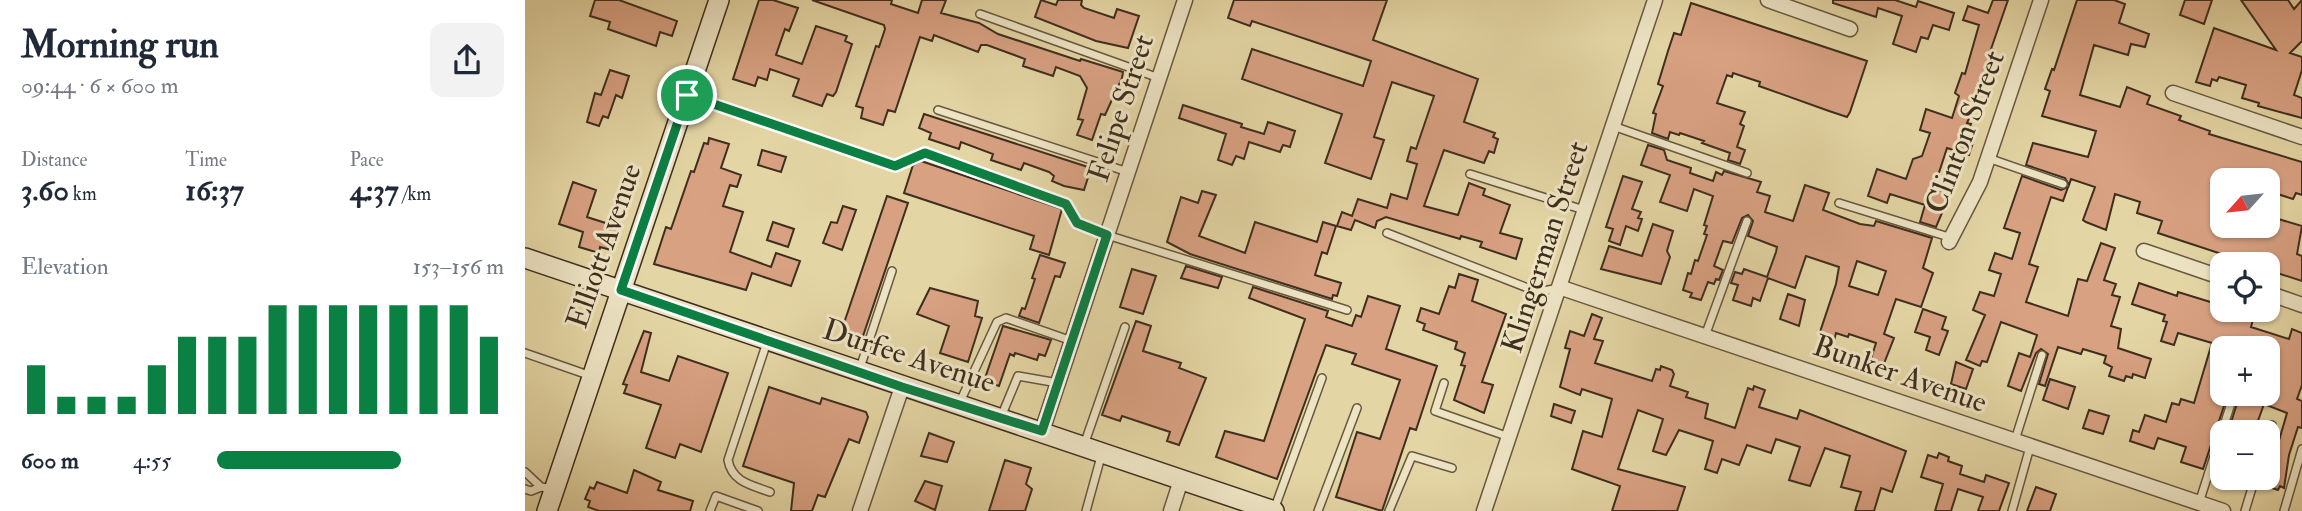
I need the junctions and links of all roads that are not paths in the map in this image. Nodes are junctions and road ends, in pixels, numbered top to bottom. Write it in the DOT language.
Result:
graph roads {
  1 [pos="719,0"];
  2 [pos="1185,0"];
  3 [pos="1655,0"];
  4 [pos="1767,0"];
  5 [pos="2041,0"];
  6 [pos="980,14"];
  7 [pos="1850,29"];
  8 [pos="1159,78"];
  9 [pos="2173,93"];
  10 [pos="687,95"];
  11 [pos="938,110"];
  12 [pos="1613,126"];
  13 [pos="2302,137"];
  14 [pos="1988,158"];
  15 [pos="1128,172"];
  16 [pos="1747,173"];
  17 [pos="1470,174"];
  18 [pos="2063,184"];
  19 [pos="1839,203"];
  20 [pos="1585,210"];
  21 [pos="1747,221"];
  22 [pos="1387,233"];
  23 [pos="1107,235"];
  24 [pos="1950,240"];
  25 [pos="2144,251"];
  26 [pos="525,258"];
  27 [pos="892,271"];
  28 [pos="2210,274"];
  29 [pos="1559,288"];
  30 [pos="621,290"];
  31 [pos="2280,297"];
  32 [pos="2302,305"];
  33 [pos="1347,310"];
  34 [pos="1125,327"];
  35 [pos="1705,337"];
  36 [pos="767,340"];
  37 [pos="1072,341"];
  38 [pos="525,354"];
  39 [pos="2042,355"];
  40 [pos="858,372"];
  41 [pos="591,376"];
  42 [pos="1322,377"];
  43 [pos="1058,383"];
  44 [pos="1444,383"];
  45 [pos="902,387"];
  46 [pos="959,405"];
  47 [pos="2230,406"];
  48 [pos="1357,408"];
  49 [pos="1000,418"];
  50 [pos="1042,431"];
  51 [pos="1509,437"];
  52 [pos="2014,441"];
  53 [pos="2030,446"];
  54 [pos="1093,449"];
  55 [pos="2302,449"];
  56 [pos="1452,468"];
  57 [pos="525,472"];
  58 [pos="1181,480"];
  59 [pos="547,488"];
  60 [pos="525,489"];
  61 [pos="2251,490"];
  62 [pos="770,492"];
  63 [pos="2200,506"];
  64 [pos="547,511"];
  65 [pos="711,511"];
  66 [pos="758,511"];
  67 [pos="860,511"];
  68 [pos="1086,511"];
  69 [pos="1171,511"];
  70 [pos="1274,511"];
  71 [pos="1318,511"];
  72 [pos="1389,511"];
  73 [pos="1484,511"];
  74 [pos="2012,511"];
  75 [pos="2223,511"];
  76 [pos="2245,511"];
  77 [pos="2284,511"];
  1 -- 10 [label="main road, Elliott Avenue"];
  2 -- 8 [label="street, Felipe Street"];
  3 -- 12 [label="street, Klingerman Street"];
  4 -- 7 [label="street"];
  5 -- 14 [label="street, Clinton Street"];
  6 -- 8 [label="lane"];
  8 -- 15 [label="street, Felipe Street"];
  9 -- 13 [label="street"];
  10 -- 23 [label="lane"];
  10 -- 30 [label="main road, Elliott Avenue"];
  11 -- 15 [label="lane"];
  12 -- 16 [label="lane"];
  12 -- 20 [label="street, Klingerman Street"];
  14 -- 18 [label="lane"];
  14 -- 24 [label="street, Clinton Street"];
  15 -- 23 [label="street, Felipe Street"];
  17 -- 20 [label="lane"];
  19 -- 24 [label="lane"];
  20 -- 29 [label="street, Klingerman Street"];
  21 -- 35 [label="lane"];
  22 -- 29 [label="lane"];
  23 -- 33 [label="lane"];
  23 -- 37 [label="street, Felipe Street"];
  25 -- 28 [label="street"];
  26 -- 30 [label="main road, Durfee Avenue"];
  27 -- 40 [label="lane"];
  29 -- 35 [label="street, Bunker Avenue"];
  29 -- 51 [label="street, Klingerman Street"];
  30 -- 36 [label="main road, Durfee Avenue"];
  30 -- 41 [label="main road, Elliott Avenue"];
  31 -- 32 [label="street"];
  34 -- 54 [label="lane"];
  35 -- 52 [label="street, Bunker Avenue"];
  36 -- 40 [label="main road, Durfee Avenue"];
  36 -- 62 [label="lane"];
  37 -- 43 [label="street, Felipe Street"];
  37 -- 46 [label="lane"];
  38 -- 41 [label="lane"];
  39 -- 52 [label="lane"];
  40 -- 45 [label="main road, Durfee Avenue"];
  41 -- 59 [label="main road, Elliott Avenue"];
  42 -- 70 [label="lane"];
  43 -- 49 [label="lane"];
  43 -- 50 [label="street, Felipe Street"];
  44 -- 51 [label="lane"];
  45 -- 46 [label="main road, Durfee Avenue"];
  45 -- 67 [label="street"];
  46 -- 49 [label="main road, Durfee Avenue"];
  47 -- 63 [label="lane"];
  48 -- 71 [label="lane"];
  49 -- 50 [label="main road, Durfee Avenue"];
  50 -- 54 [label="main road, Durfee Avenue"];
  51 -- 73 [label="street, Klingerman Street"];
  52 -- 53 [label="street, Bunker Avenue"];
  53 -- 63 [label="street, Bunker Avenue"];
  53 -- 74 [label="lane"];
  54 -- 58 [label="main road, Durfee Avenue"];
  54 -- 68 [label="lane"];
  55 -- 77 [label="lane"];
  56 -- 72 [label="lane"];
  57 -- 59 [label="lane"];
  58 -- 69 [label="street"];
  58 -- 70 [label="main road, Durfee Avenue"];
  59 -- 60 [label="lane"];
  59 -- 64 [label="main road, Elliott Avenue"];
  61 -- 76 [label="lane"];
  63 -- 75 [label="street, Bunker Avenue"];
  65 -- 66 [label="lane"];
}
